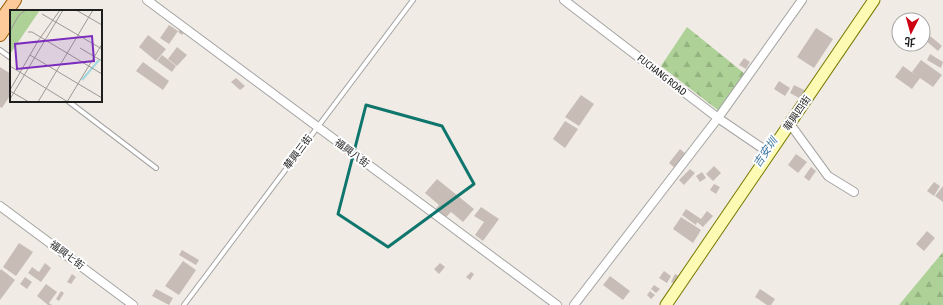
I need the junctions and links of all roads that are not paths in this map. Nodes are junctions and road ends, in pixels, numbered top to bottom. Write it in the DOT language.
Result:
graph roads {
  1 [pos="15,0"];
  2 [pos="24,0"];
  3 [pos="147,0"];
  4 [pos="413,0"];
  5 [pos="564,0"];
  6 [pos="802,0"];
  7 [pos="874,0"];
  8 [pos="17,10"];
  9 [pos="10,20"];
  10 [pos="0,21"];
  11 [pos="0,35"];
  12 [pos="0,50"];
  13 [pos="10,57"];
  14 [pos="69,102"];
  15 [pos="718,118"];
  16 [pos="790,124"];
  17 [pos="317,127"];
  18 [pos="766,152"];
  19 [pos="156,168"];
  20 [pos="854,192"];
  21 [pos="0,206"];
  22 [pos="133,305"];
  23 [pos="184,305"];
  24 [pos="557,305"];
  25 [pos="574,305"];
  26 [pos="666,305"];
  1 -- 10 [label="main road"];
  2 -- 8 [label="main road"];
  3 -- 17 [label="street, 福興八街"];
  4 -- 17 [label="lane, 華興三街"];
  5 -- 15 [label="street, FUCHANG ROAD"];
  6 -- 15 [label="street"];
  7 -- 16 [label="street, 華興四街"];
  9 -- 11 [label="main road"];
  12 -- 13 [label="lane"];
  14 -- 19 [label="lane"];
  15 -- 18 [label="street, FUCHANG ROAD"];
  15 -- 25 [label="street"];
  16 -- 18 [label="street, 華興四街"];
  16 -- 20 [label="street"];
  17 -- 23 [label="lane, 華興三街"];
  17 -- 24 [label="street, 福興八街"];
  18 -- 26 [label="street, 華興四街"];
  21 -- 22 [label="street, 福興七街"];
}
